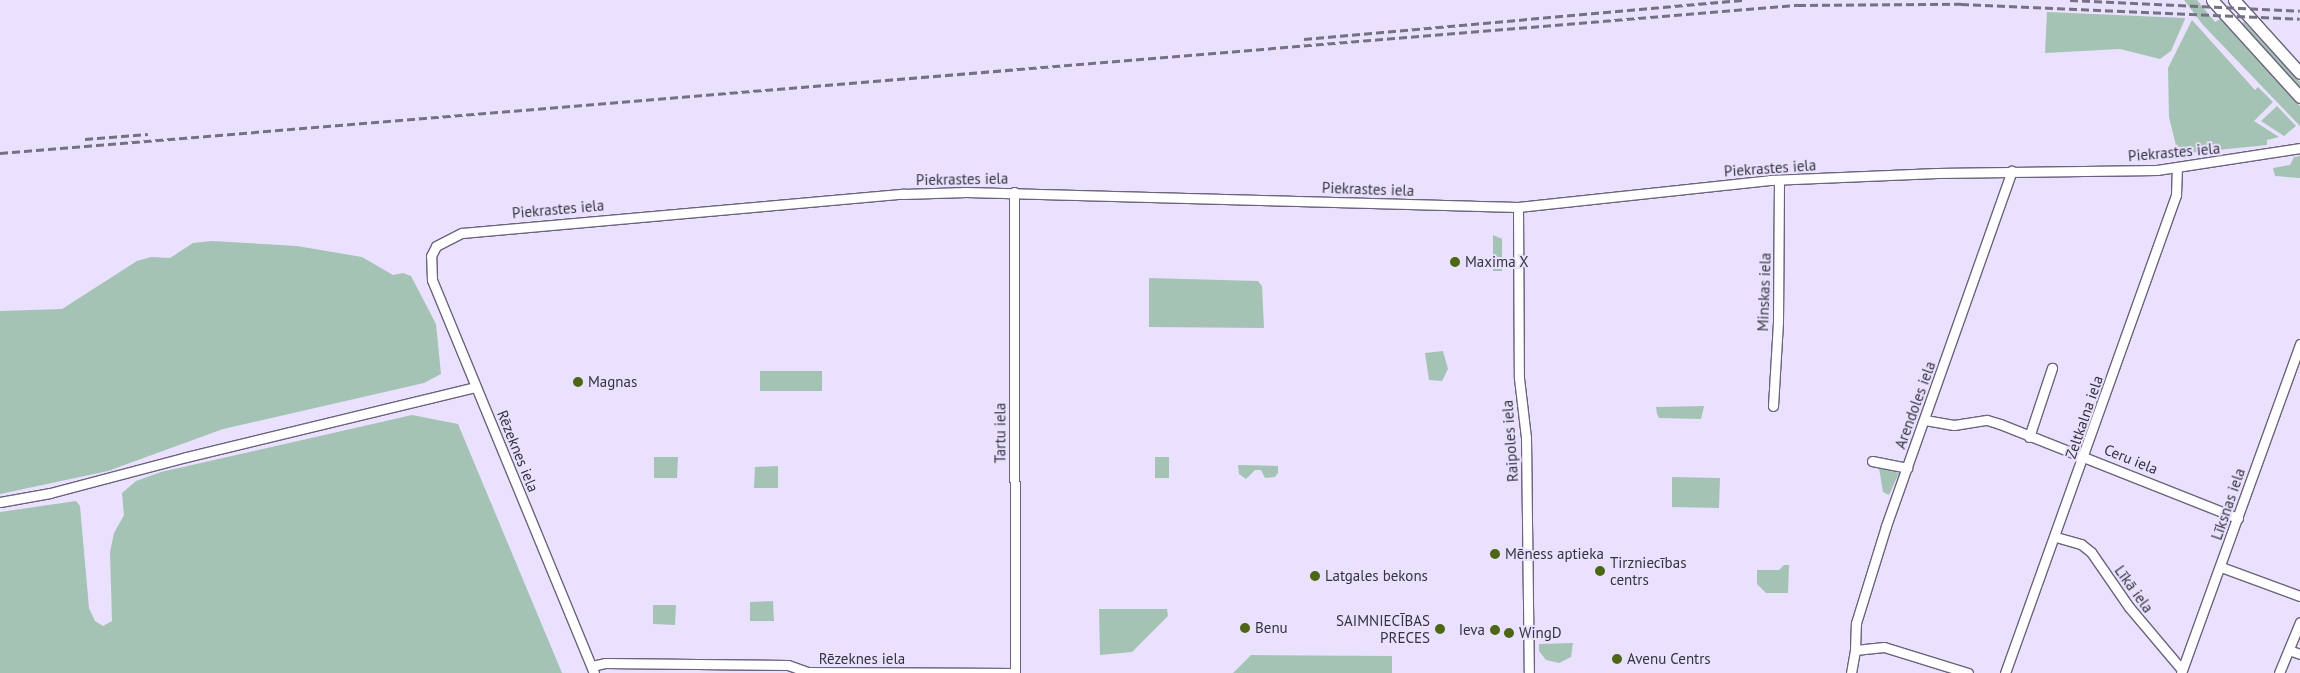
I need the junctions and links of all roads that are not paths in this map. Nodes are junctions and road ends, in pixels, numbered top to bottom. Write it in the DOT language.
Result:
graph roads {
  1 [pos="2212,0"];
  2 [pos="2234,0"];
  3 [pos="2300,73"];
  4 [pos="2300,97"];
  5 [pos="2300,148"];
  6 [pos="2177,168"];
  7 [pos="2012,171"];
  8 [pos="1779,180"];
  9 [pos="1014,192"];
  10 [pos="1518,208"];
  11 [pos="436,246"];
  12 [pos="2300,344"];
  13 [pos="2052,368"];
  14 [pos="476,388"];
  15 [pos="1773,406"];
  16 [pos="1924,420"];
  17 [pos="2029,437"];
  18 [pos="2085,455"];
  19 [pos="1872,461"];
  20 [pos="1907,468"];
  21 [pos="0,502"];
  22 [pos="2238,518"];
  23 [pos="2056,537"];
  24 [pos="2221,567"];
  25 [pos="2300,596"];
  26 [pos="2300,622"];
  27 [pos="1855,650"];
  28 [pos="2289,650"];
  29 [pos="2300,654"];
  30 [pos="593,670"];
  31 [pos="2182,672"];
  32 [pos="1014,673"];
  33 [pos="1529,673"];
  34 [pos="1850,673"];
  35 [pos="1968,673"];
  36 [pos="2005,673"];
  37 [pos="2279,673"];
  1 -- 4 [label="street"];
  2 -- 3 [label="street"];
  5 -- 6 [label="street, Piekrastes iela"];
  6 -- 7 [label="street, Piekrastes iela"];
  6 -- 18 [label="street, Zeltkalna iela"];
  7 -- 8 [label="street, Piekrastes iela"];
  7 -- 16 [label="street, Arendoles iela"];
  8 -- 10 [label="street, Piekrastes iela"];
  8 -- 15 [label="street, Minskas iela"];
  9 -- 10 [label="street, Piekrastes iela"];
  9 -- 11 [label="street, Piekrastes iela"];
  9 -- 32 [label="street, Tartu iela"];
  10 -- 33 [label="street, Raipoles iela"];
  11 -- 14 [label="street, Rēzeknes iela"];
  12 -- 22 [label="street, Līksnas iela"];
  13 -- 17 [label="street"];
  14 -- 21 [label="street"];
  14 -- 30 [label="street, Rēzeknes iela"];
  16 -- 17 [label="street, Ceru iela"];
  16 -- 20 [label="street, Arendoles iela"];
  17 -- 18 [label="street, Ceru iela"];
  18 -- 22 [label="street, Ceru iela"];
  18 -- 23 [label="street, Zeltkalna iela"];
  19 -- 20 [label="street"];
  20 -- 27 [label="street, Arendoles iela"];
  22 -- 24 [label="street, Līksnas iela"];
  23 -- 31 [label="street, Līkā iela"];
  23 -- 36 [label="street, Zeltkalna iela"];
  24 -- 25 [label="street"];
  24 -- 31 [label="street, Līksnas iela"];
  26 -- 28 [label="street"];
  27 -- 34 [label="street, Arendoles iela"];
  27 -- 35 [label="street"];
  28 -- 29 [label="street"];
  28 -- 37 [label="street"];
  30 -- 32 [label="street, Rēzeknes iela"];
}
